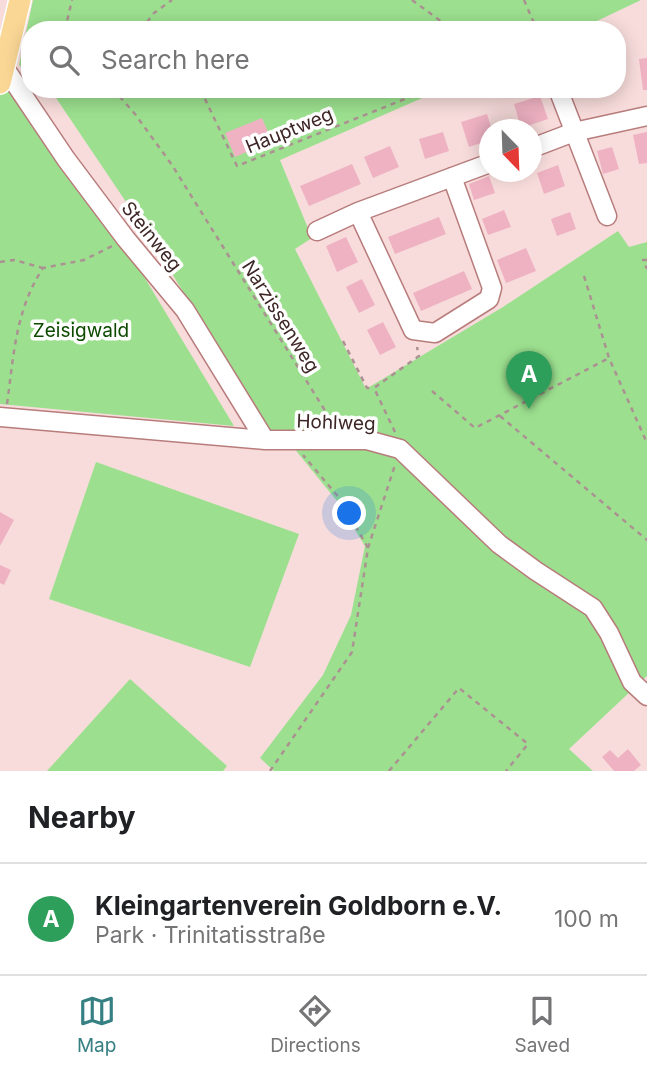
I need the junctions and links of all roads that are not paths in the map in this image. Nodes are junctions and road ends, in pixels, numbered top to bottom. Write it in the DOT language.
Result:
graph roads {
  1 [pos="20,0"];
  2 [pos="2,71"];
  3 [pos="21,97"];
  4 [pos="22,98"];
  5 [pos="561,98"];
  6 [pos="647,116"];
  7 [pos="574,132"];
  8 [pos="542,144"];
  9 [pos="479,167"];
  10 [pos="452,177"];
  11 [pos="358,212"];
  12 [pos="607,216"];
  13 [pos="317,231"];
  14 [pos="2,417"];
  15 [pos="265,440"];
  16 [pos="647,696"];
  1 -- 2 [label="main road"];
  2 -- 3 [label="street, Steinweg"];
  4 -- 15 [label="street, Steinweg"];
  5 -- 7 [label="street"];
  6 -- 7 [label="street"];
  7 -- 8 [label="street"];
  7 -- 12 [label="street"];
  9 -- 10 [label="street"];
  10 -- 11 [label="street"];
  10 -- 11 [label="street"];
  11 -- 13 [label="street"];
  14 -- 15 [label="street, Hohlweg"];
  15 -- 16 [label="street, Hohlweg"];
}
